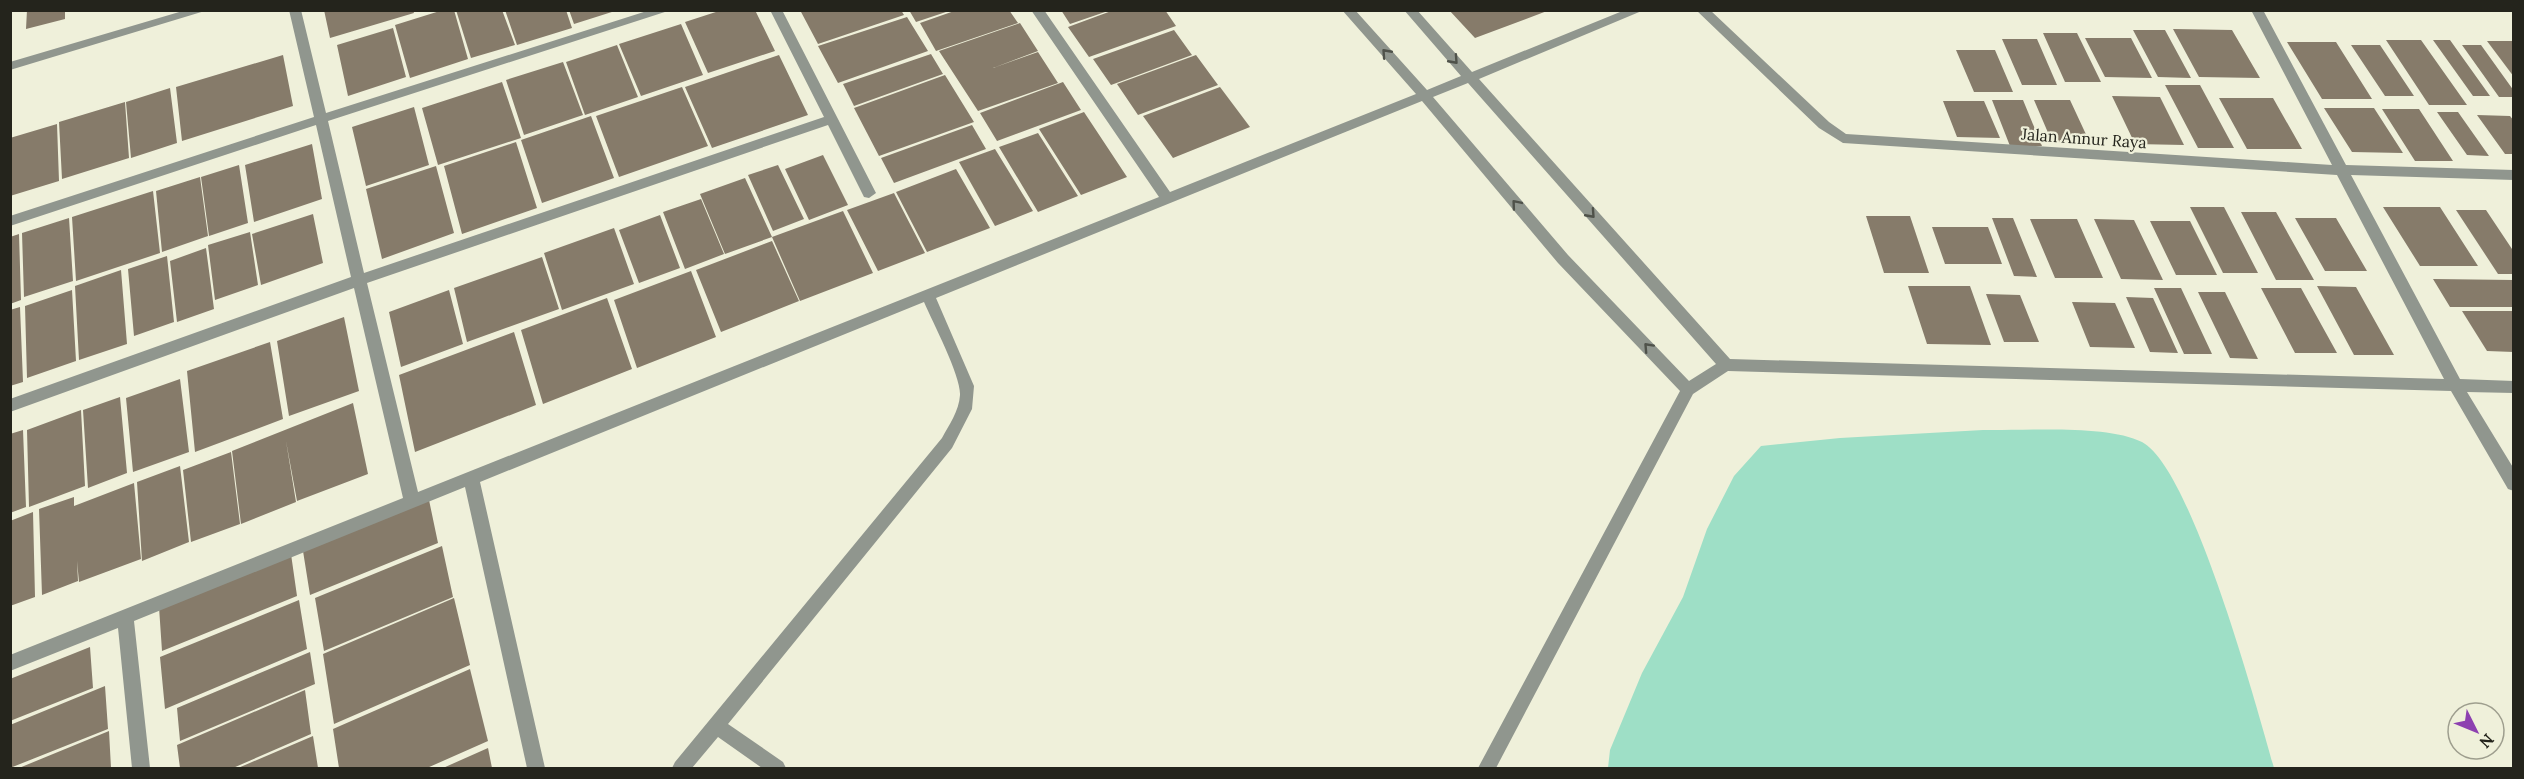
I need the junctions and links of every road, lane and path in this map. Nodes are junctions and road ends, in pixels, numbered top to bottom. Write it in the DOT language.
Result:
graph roads {
  1 [pos="202,10"];
  2 [pos="295,10"];
  3 [pos="665,10"];
  4 [pos="776,10"];
  5 [pos="1037,10"];
  6 [pos="1348,10"];
  7 [pos="1410,10"];
  8 [pos="1638,10"];
  9 [pos="1702,10"];
  10 [pos="2257,10"];
  11 [pos="10,66"];
  12 [pos="1470,78"];
  13 [pos="1425,96"];
  14 [pos="321,119"];
  15 [pos="831,119"];
  16 [pos="2340,170"];
  17 [pos="2514,175"];
  18 [pos="869,193"];
  19 [pos="1168,199"];
  20 [pos="10,221"];
  21 [pos="359,280"];
  22 [pos="927,295"];
  23 [pos="1726,364"];
  24 [pos="2455,385"];
  25 [pos="2514,387"];
  26 [pos="1688,390"];
  27 [pos="10,406"];
  28 [pos="471,478"];
  29 [pos="2514,484"];
  30 [pos="412,502"];
  31 [pos="125,617"];
  32 [pos="10,663"];
  33 [pos="716,726"];
  34 [pos="141,768"];
  35 [pos="536,768"];
  36 [pos="681,768"];
  37 [pos="777,768"];
  38 [pos="1487,768"];
  1 -- 11 [label="street"];
  2 -- 14 [label="street"];
  3 -- 14 [label="street"];
  4 -- 15 [label="street"];
  5 -- 19 [label="street"];
  13 -- 6 [label="street, one-way"];
  7 -- 12 [label="street, one-way"];
  8 -- 12 [label="street"];
  9 -- 16 [label="street, Jalan Annur Raya"];
  10 -- 16 [label="street"];
  12 -- 13 [label="street"];
  12 -- 23 [label="street, one-way"];
  13 -- 19 [label="street"];
  26 -- 13 [label="street, one-way"];
  14 -- 20 [label="street"];
  14 -- 21 [label="street"];
  15 -- 18 [label="street"];
  15 -- 21 [label="street"];
  16 -- 17 [label="street, Jalan Annur Raya"];
  16 -- 24 [label="street"];
  19 -- 22 [label="street"];
  21 -- 27 [label="street"];
  21 -- 30 [label="street"];
  22 -- 28 [label="street"];
  22 -- 33 [label="street"];
  23 -- 24 [label="street"];
  23 -- 26 [label="street"];
  24 -- 25 [label="street"];
  24 -- 29 [label="street"];
  26 -- 38 [label="street"];
  28 -- 30 [label="street"];
  28 -- 35 [label="street"];
  30 -- 31 [label="street"];
  31 -- 32 [label="street"];
  31 -- 34 [label="street"];
  33 -- 36 [label="street"];
  33 -- 37 [label="street"];
}
